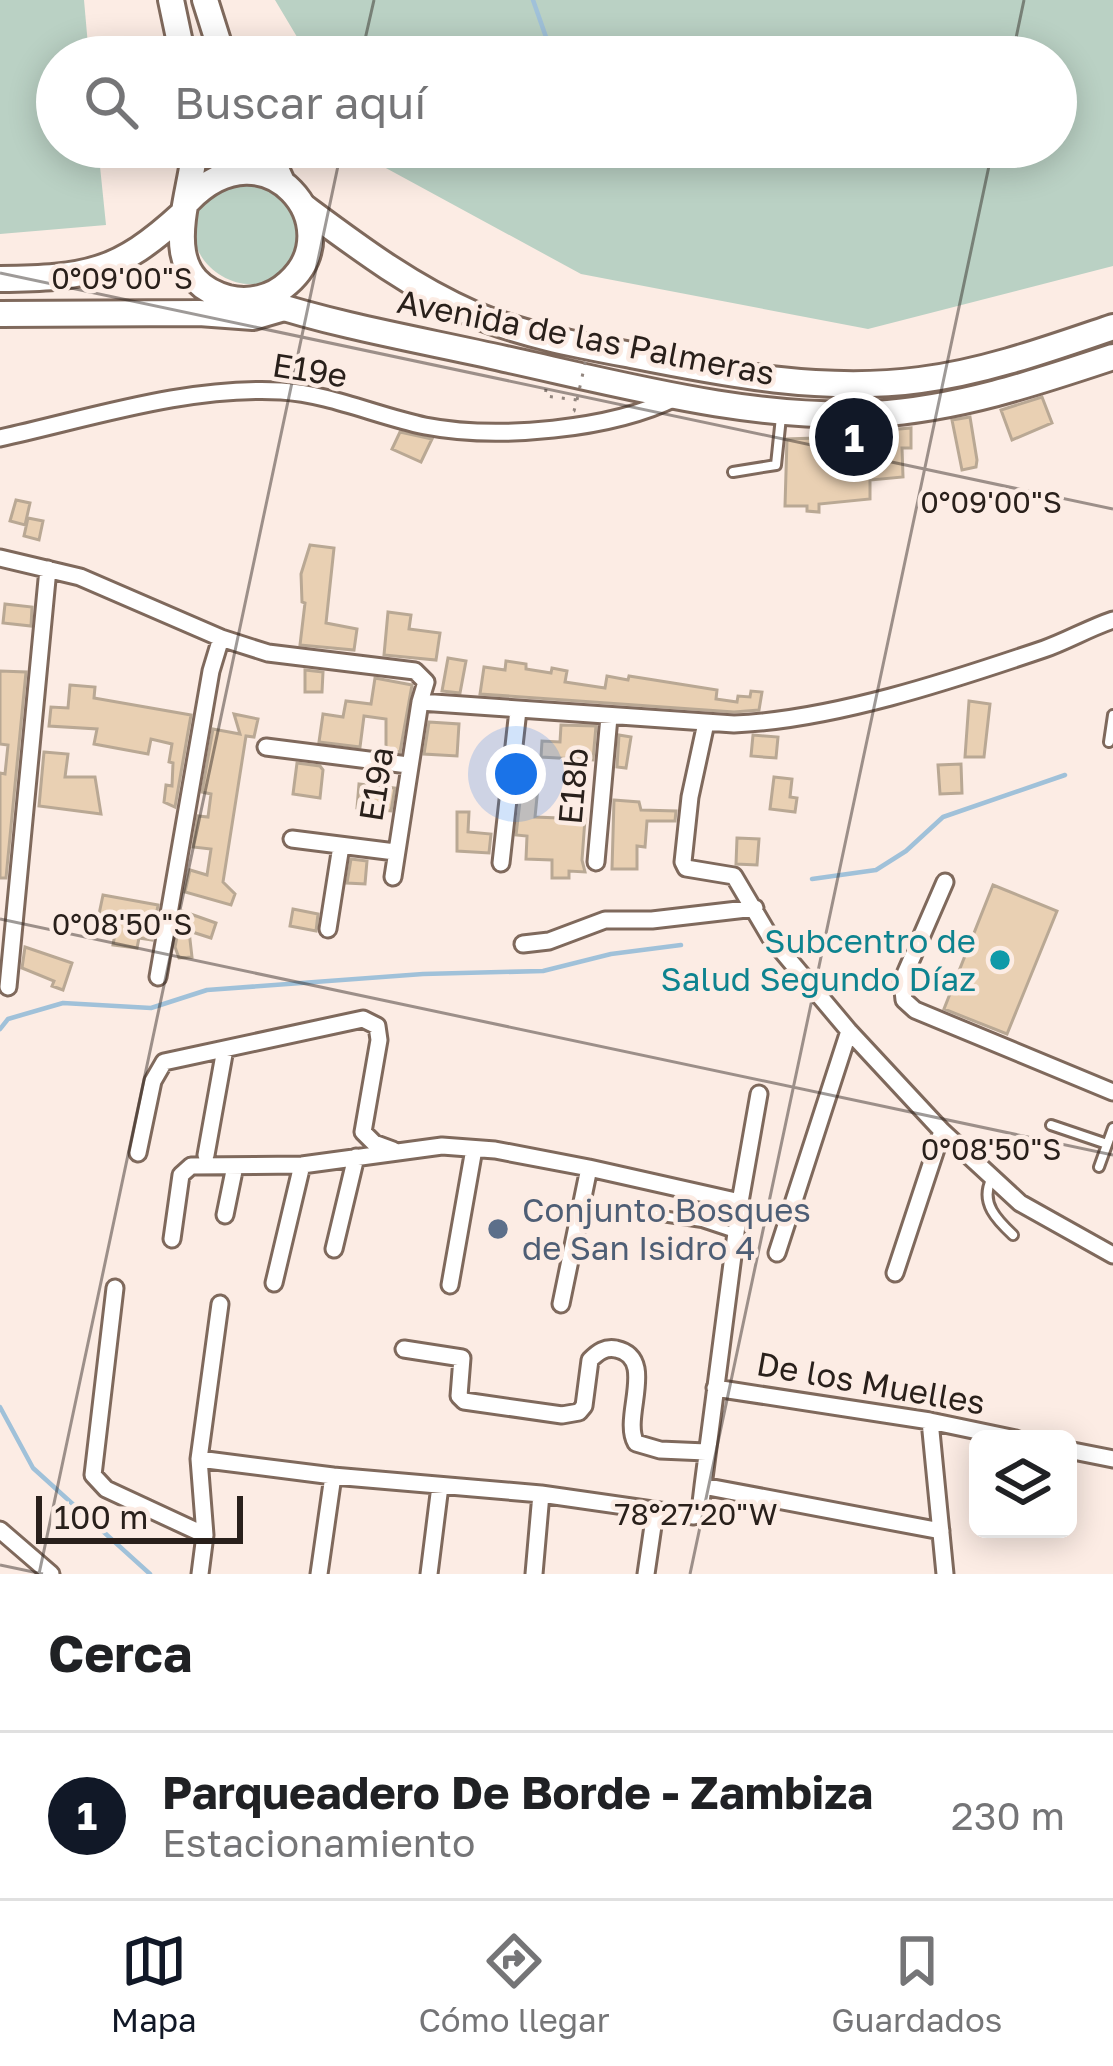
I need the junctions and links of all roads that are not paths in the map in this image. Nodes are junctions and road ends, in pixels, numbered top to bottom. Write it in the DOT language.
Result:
graph roads {
  1 [pos="171,0"];
  2 [pos="205,0"];
  3 [pos="179,36"];
  4 [pos="216,36"];
  5 [pos="192,168"];
  6 [pos="276,168"];
  7 [pos="283,182"];
  8 [pos="186,207"];
  9 [pos="304,207"];
  10 [pos="0,280"];
  11 [pos="223,296"];
  12 [pos="257,299"];
  13 [pos="284,308"];
  14 [pos="0,310"];
  15 [pos="1113,327"];
  16 [pos="1113,357"];
  17 [pos="618,383"];
  18 [pos="680,395"];
  19 [pos="781,410"];
  20 [pos="611,420"];
  21 [pos="0,438"];
  22 [pos="734,472"];
  23 [pos="0,558"];
  24 [pos="48,569"];
  25 [pos="1113,620"];
  26 [pos="221,638"];
  27 [pos="420,702"];
  28 [pos="518,710"];
  29 [pos="1113,715"];
  30 [pos="609,716"];
  31 [pos="706,723"];
  32 [pos="1109,742"];
  33 [pos="266,747"];
  34 [pos="408,765"];
  35 [pos="292,839"];
  36 [pos="341,846"];
  37 [pos="395,852"];
  38 [pos="596,862"];
  39 [pos="501,863"];
  40 [pos="393,877"];
  41 [pos="945,882"];
  42 [pos="755,908"];
  43 [pos="328,929"];
  44 [pos="523,944"];
  45 [pos="158,977"];
  46 [pos="8,987"];
  47 [pos="849,1031"];
  48 [pos="225,1049"];
  49 [pos="1113,1092"];
  50 [pos="759,1094"];
  51 [pos="1051,1125"];
  52 [pos="1113,1128"];
  53 [pos="942,1131"];
  54 [pos="1107,1144"];
  55 [pos="474,1149"];
  56 [pos="395,1151"];
  57 [pos="138,1153"];
  58 [pos="206,1155"];
  59 [pos="356,1157"];
  60 [pos="235,1166"];
  61 [pos="302,1166"];
  62 [pos="1099,1167"];
  63 [pos="589,1168"];
  64 [pos="992,1179"];
  65 [pos="740,1202"];
  66 [pos="225,1215"];
  67 [pos="656,1215"];
  68 [pos="736,1234"];
  69 [pos="1013,1235"];
  70 [pos="172,1239"];
  71 [pos="334,1250"];
  72 [pos="776,1253"];
  73 [pos="1113,1256"];
  74 [pos="895,1273"];
  75 [pos="274,1283"];
  76 [pos="450,1285"];
  77 [pos="115,1288"];
  78 [pos="220,1304"];
  79 [pos="561,1304"];
  80 [pos="404,1349"];
  81 [pos="716,1388"];
  82 [pos="930,1421"];
  83 [pos="973,1430"];
  84 [pos="706,1452"];
  85 [pos="1077,1452"];
  86 [pos="199,1459"];
  87 [pos="1113,1460"];
  88 [pos="333,1476"];
  89 [pos="440,1486"];
  90 [pos="704,1486"];
  91 [pos="541,1494"];
  92 [pos="655,1512"];
  93 [pos="0,1530"];
  94 [pos="940,1532"];
  95 [pos="205,1535"];
  96 [pos="51,1574"];
  97 [pos="200,1574"];
  98 [pos="319,1574"];
  99 [pos="429,1574"];
  100 [pos="534,1574"];
  101 [pos="646,1574"];
  102 [pos="945,1574"];
  1 -- 3 [label="main road"];
  2 -- 4 [label="main road"];
  5 -- 8 [label="main road"];
  6 -- 7 [label="main road"];
  7 -- 8 [label="main road"];
  7 -- 9 [label="main road"];
  8 -- 10 [label="main road"];
  8 -- 11 [label="main road"];
  9 -- 12 [label="main road"];
  9 -- 15 [label="main road, Avenida de las Palmeras"];
  11 -- 12 [label="main road"];
  11 -- 14 [label="main road"];
  12 -- 13 [label="main road, Avenida de las Palmeras"];
  13 -- 14 [label="main road"];
  13 -- 17 [label="main road, Avenida de las Palmeras"];
  16 -- 19 [label="main road, Avenida de las Palmeras"];
  17 -- 18 [label="main road, Avenida de las Palmeras"];
  17 -- 20 [label="street"];
  18 -- 19 [label="main road, Avenida de las Palmeras"];
  18 -- 20 [label="street, E19e"];
  19 -- 22 [label="lane"];
  20 -- 21 [label="street, E19e"];
  23 -- 24 [label="street"];
  24 -- 26 [label="street"];
  24 -- 46 [label="street"];
  25 -- 31 [label="street"];
  26 -- 27 [label="street"];
  26 -- 45 [label="street"];
  27 -- 28 [label="street"];
  27 -- 34 [label="street, E19a"];
  28 -- 30 [label="street"];
  28 -- 39 [label="street"];
  29 -- 32 [label="lane"];
  30 -- 31 [label="street"];
  30 -- 38 [label="street, E18b"];
  31 -- 42 [label="street"];
  33 -- 34 [label="street"];
  34 -- 37 [label="street, E19a"];
  35 -- 36 [label="street"];
  36 -- 37 [label="street"];
  36 -- 43 [label="street"];
  37 -- 40 [label="street, E19a"];
  41 -- 49 [label="street"];
  42 -- 44 [label="street"];
  42 -- 47 [label="street"];
  47 -- 53 [label="street"];
  47 -- 72 [label="street"];
  48 -- 56 [label="street"];
  48 -- 57 [label="street"];
  48 -- 58 [label="street"];
  50 -- 65 [label="street"];
  51 -- 54 [label="lane"];
  52 -- 54 [label="lane"];
  53 -- 64 [label="street"];
  53 -- 74 [label="street"];
  54 -- 62 [label="lane"];
  55 -- 56 [label="street"];
  55 -- 63 [label="street"];
  55 -- 76 [label="street"];
  56 -- 59 [label="street"];
  59 -- 61 [label="street"];
  59 -- 71 [label="street"];
  60 -- 61 [label="street"];
  60 -- 66 [label="street"];
  60 -- 70 [label="street"];
  61 -- 75 [label="street"];
  63 -- 65 [label="street"];
  63 -- 79 [label="street"];
  64 -- 69 [label="lane"];
  64 -- 73 [label="street"];
  65 -- 68 [label="street"];
  67 -- 68 [label="lane"];
  68 -- 81 [label="street"];
  77 -- 95 [label="street"];
  78 -- 86 [label="street"];
  80 -- 84 [label="street"];
  81 -- 82 [label="street, De los Muelles"];
  81 -- 84 [label="street"];
  82 -- 83 [label="street, De los Muelles"];
  82 -- 94 [label="street"];
  84 -- 90 [label="street"];
  85 -- 87 [label="street"];
  86 -- 88 [label="street"];
  86 -- 95 [label="street"];
  88 -- 89 [label="street"];
  88 -- 98 [label="street"];
  89 -- 91 [label="street"];
  89 -- 99 [label="street"];
  90 -- 92 [label="street"];
  90 -- 94 [label="street"];
  91 -- 92 [label="street"];
  91 -- 100 [label="street"];
  92 -- 101 [label="street"];
  93 -- 96 [label="street"];
  94 -- 102 [label="street"];
  95 -- 97 [label="street"];
}
